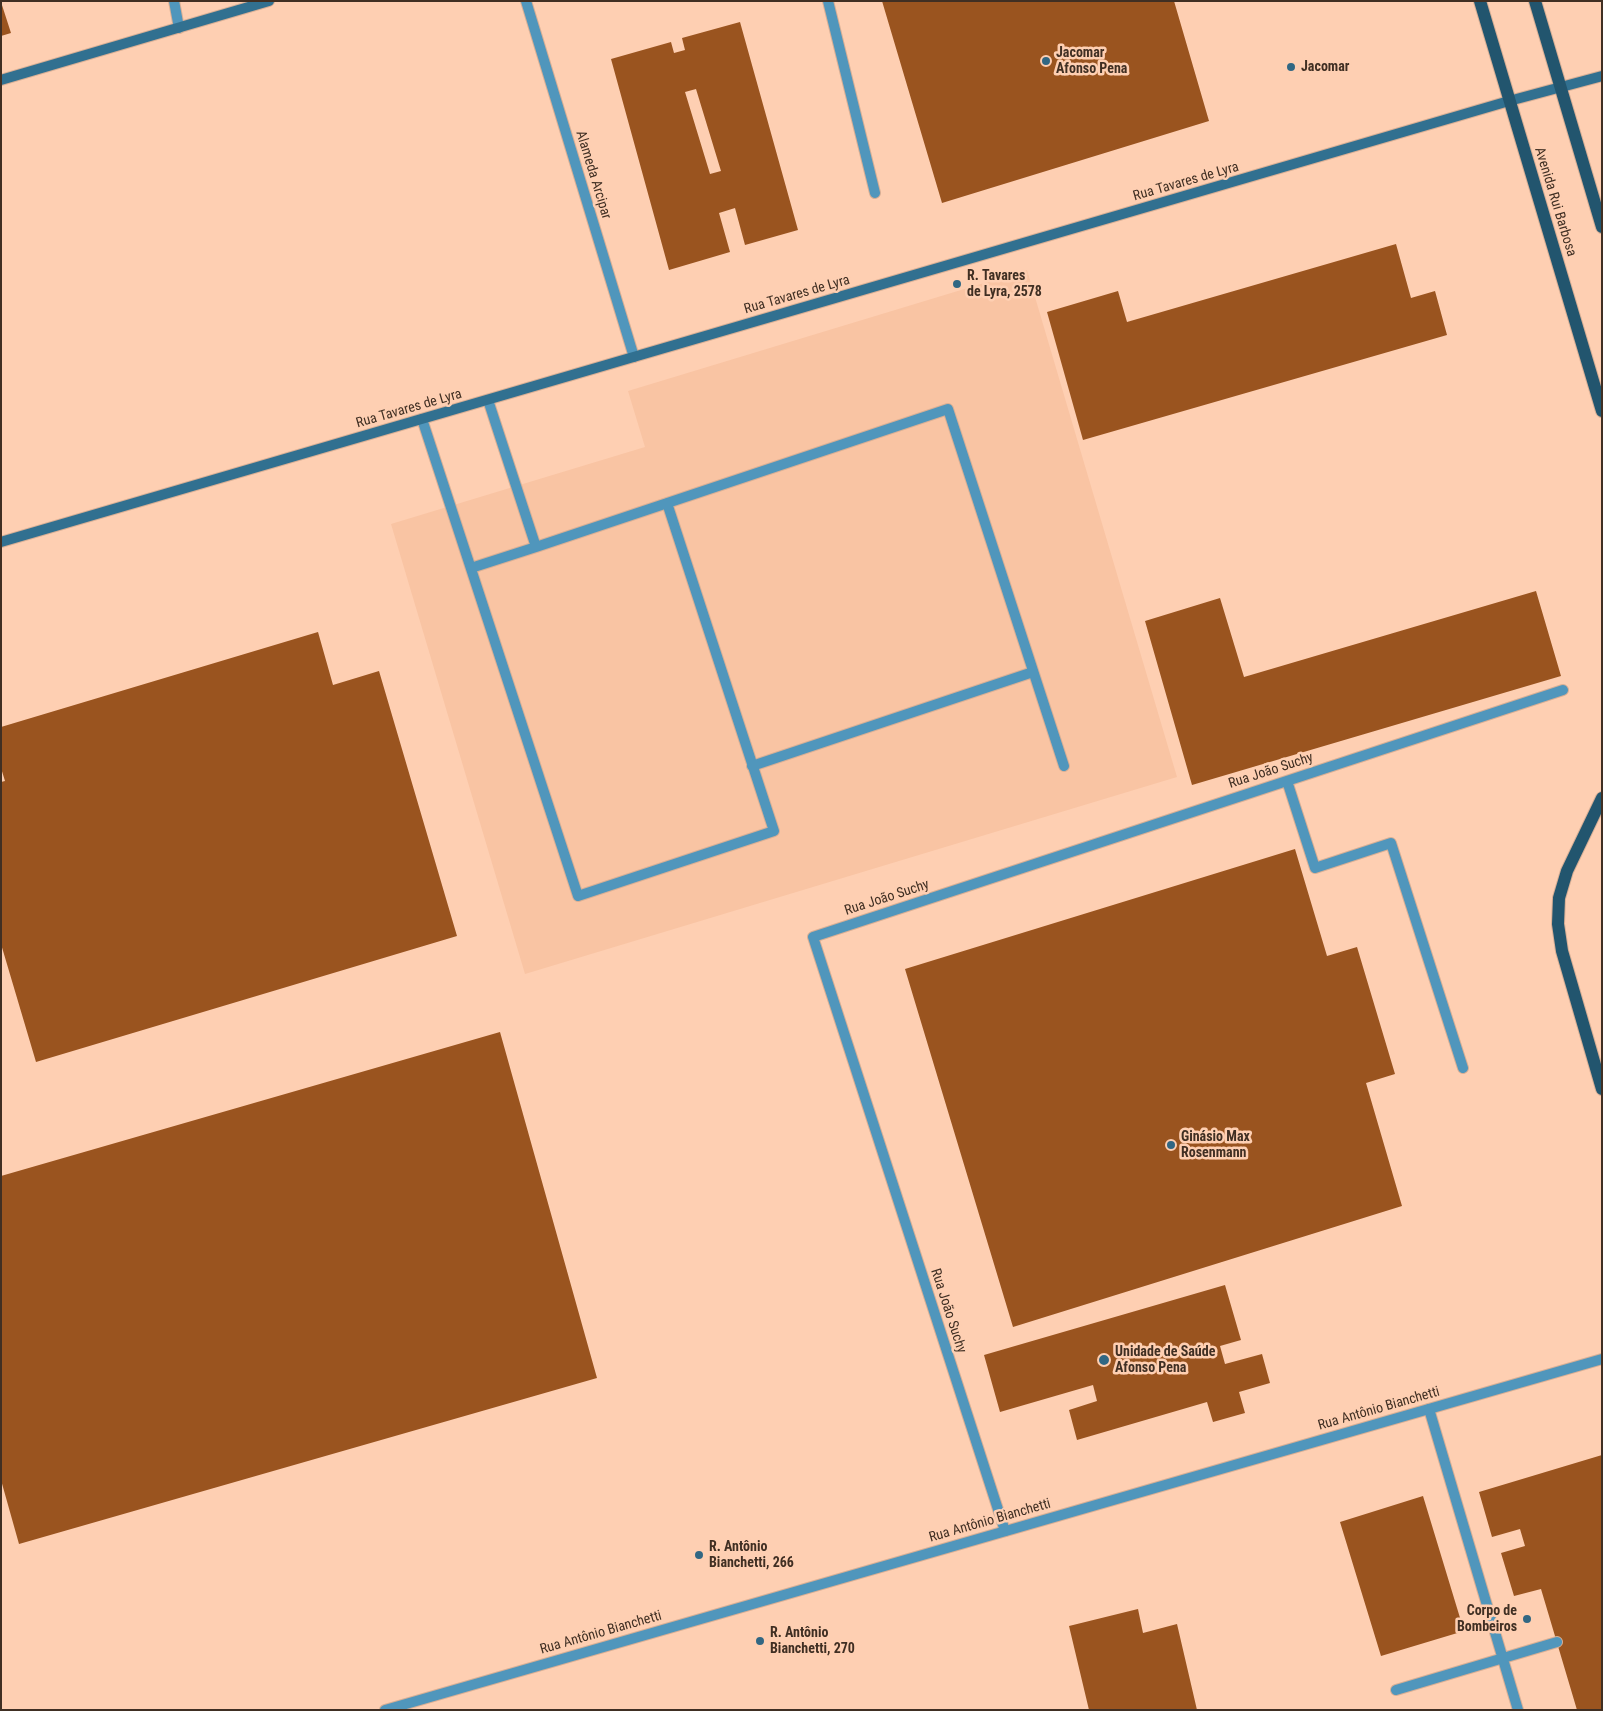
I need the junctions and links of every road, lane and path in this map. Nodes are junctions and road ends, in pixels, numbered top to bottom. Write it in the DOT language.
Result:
graph roads {
  1 [pos="174,1"];
  2 [pos="269,1"];
  3 [pos="526,1"];
  4 [pos="828,1"];
  5 [pos="1480,1"];
  6 [pos="1535,1"];
  7 [pos="179,28"];
  8 [pos="1602,76"];
  9 [pos="1,80"];
  10 [pos="1561,88"];
  11 [pos="1509,101"];
  12 [pos="875,194"];
  13 [pos="1602,227"];
  14 [pos="634,357"];
  15 [pos="488,400"];
  16 [pos="1602,411"];
  17 [pos="422,420"];
  18 [pos="667,503"];
  19 [pos="1,542"];
  20 [pos="536,547"];
  21 [pos="471,568"];
  22 [pos="1034,672"];
  23 [pos="1563,690"];
  24 [pos="752,766"];
  25 [pos="1064,766"];
  26 [pos="1287,781"];
  27 [pos="1602,798"];
  28 [pos="1464,1068"];
  29 [pos="1602,1089"];
  30 [pos="1602,1359"];
  31 [pos="1429,1409"];
  32 [pos="1005,1531"];
  33 [pos="1556,1642"];
  34 [pos="1503,1658"];
  35 [pos="1396,1690"];
  36 [pos="385,1710"];
  37 [pos="1518,1710"];
  1 -- 7 [label="street"];
  2 -- 7 [label="main road"];
  3 -- 14 [label="street, Alameda Arcipar"];
  4 -- 12 [label="street"];
  5 -- 11 [label="main road, Avenida Rui Barbosa"];
  6 -- 10 [label="main road"];
  7 -- 9 [label="main road"];
  8 -- 10 [label="main road, Rua Tavares de Lyra"];
  10 -- 11 [label="main road, Rua Tavares de Lyra"];
  10 -- 13 [label="main road"];
  11 -- 14 [label="main road, Rua Tavares de Lyra"];
  11 -- 16 [label="main road, Avenida Rui Barbosa"];
  14 -- 15 [label="main road, Rua Tavares de Lyra"];
  15 -- 17 [label="main road, Rua Tavares de Lyra"];
  15 -- 20 [label="street"];
  17 -- 19 [label="main road, Rua Tavares de Lyra"];
  17 -- 21 [label="street"];
  18 -- 20 [label="street"];
  18 -- 22 [label="street"];
  18 -- 24 [label="street"];
  20 -- 21 [label="street"];
  21 -- 24 [label="street"];
  22 -- 24 [label="street"];
  22 -- 25 [label="street"];
  23 -- 26 [label="street, Rua João Suchy"];
  26 -- 28 [label="street"];
  26 -- 32 [label="street, Rua João Suchy"];
  27 -- 29 [label="main road"];
  30 -- 31 [label="street, Rua Antônio Bianchetti"];
  31 -- 32 [label="street, Rua Antônio Bianchetti"];
  31 -- 34 [label="street"];
  32 -- 36 [label="street, Rua Antônio Bianchetti"];
  33 -- 34 [label="street"];
  34 -- 35 [label="street"];
  34 -- 37 [label="street"];
}
